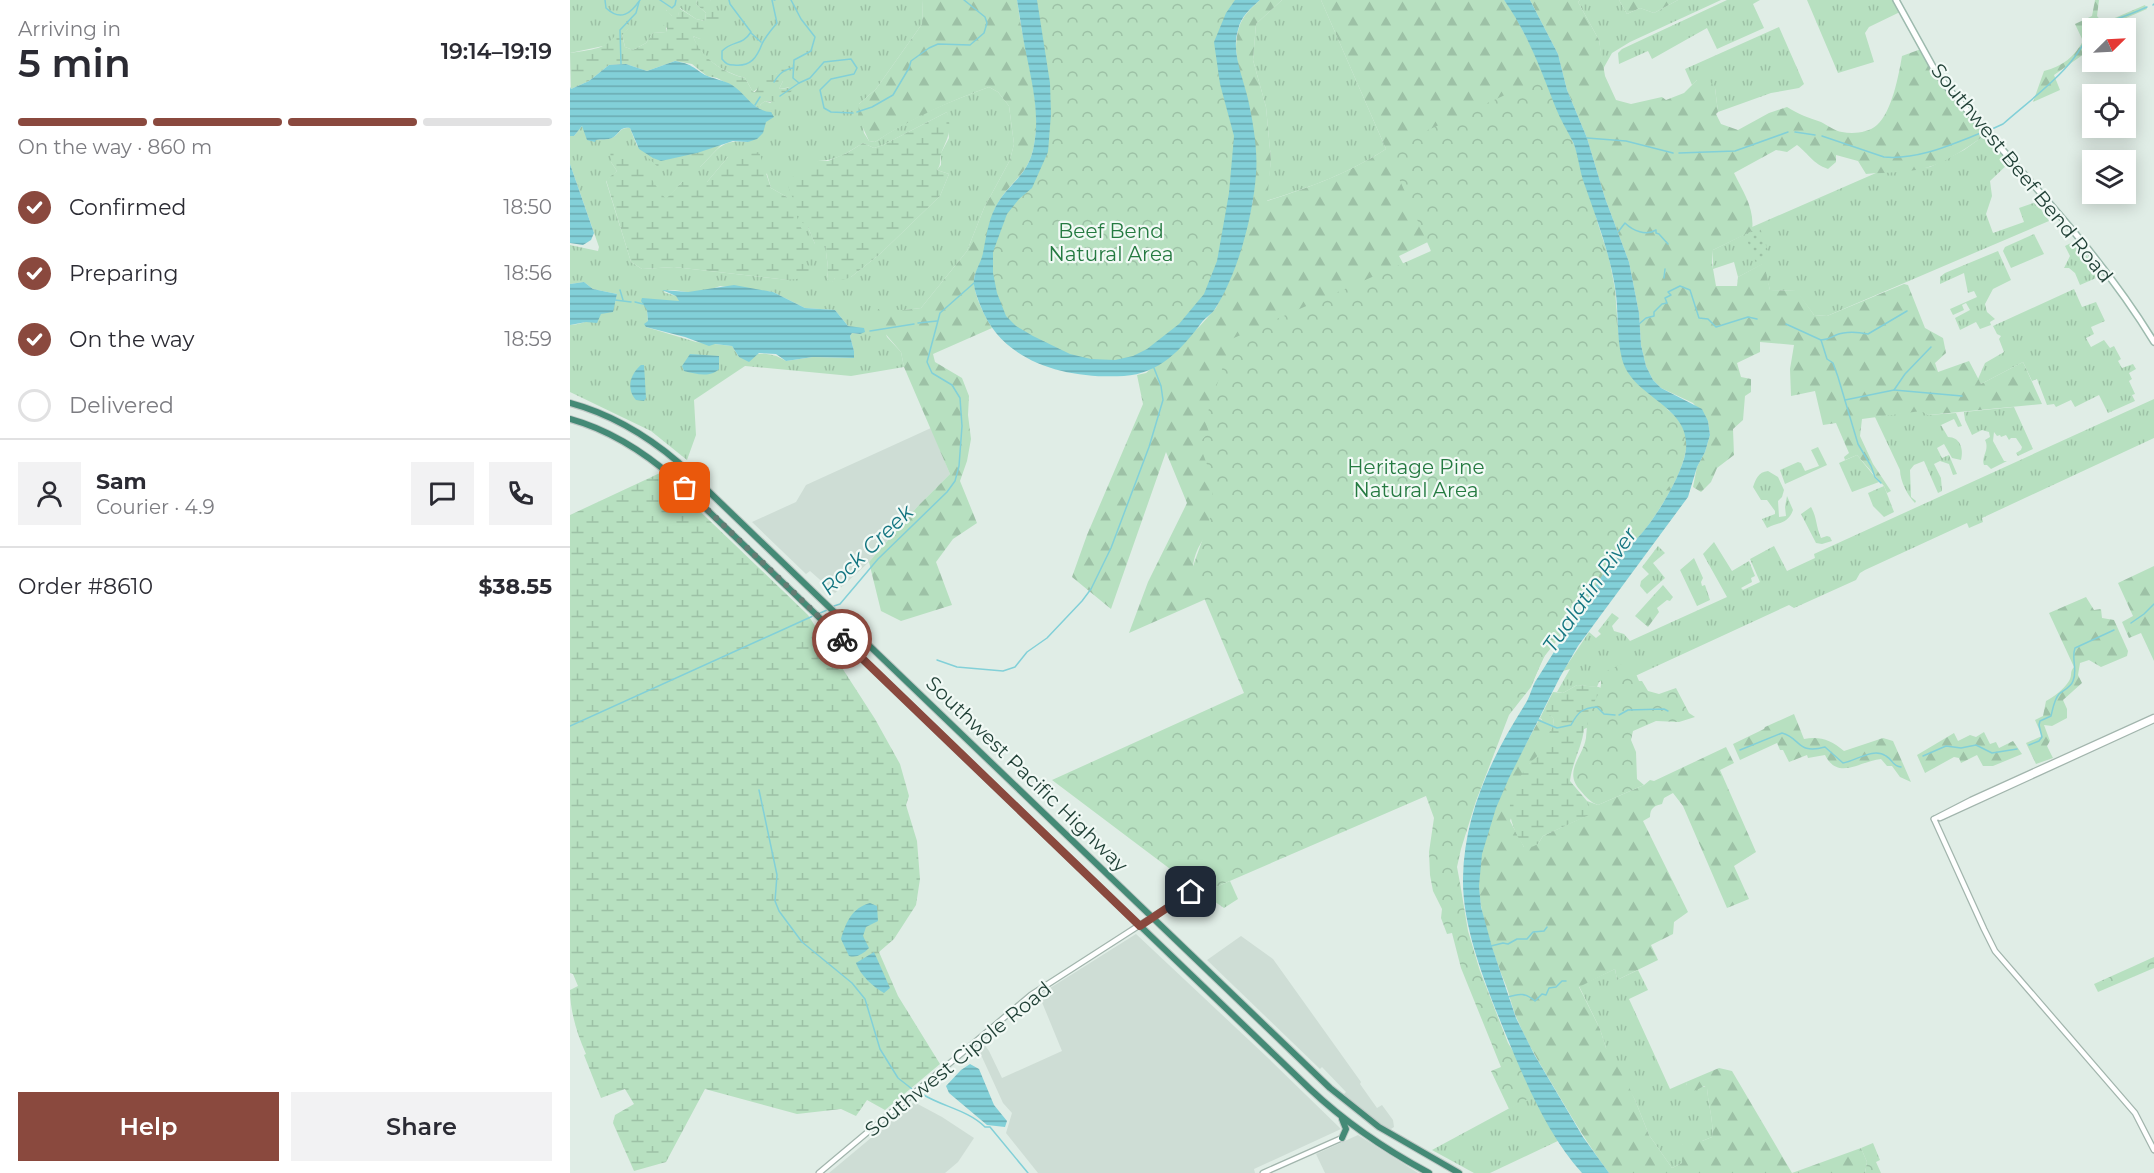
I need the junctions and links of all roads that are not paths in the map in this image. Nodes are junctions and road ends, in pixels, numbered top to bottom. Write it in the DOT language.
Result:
graph roads {
  1 [pos="1896,0"];
  2 [pos="2154,342"];
  3 [pos="570,404"];
  4 [pos="570,419"];
  5 [pos="745,526"];
  6 [pos="735,536"];
  7 [pos="882,658"];
  8 [pos="872,668"];
  9 [pos="2154,718"];
  10 [pos="1191,892"];
  11 [pos="1152,918"];
  12 [pos="1140,926"];
  13 [pos="1282,1042"];
  14 [pos="1271,1052"];
  15 [pos="1340,1116"];
  16 [pos="1365,1134"];
  17 [pos="1342,1138"];
  18 [pos="2154,1150"];
  19 [pos="819,1173"];
  20 [pos="1263,1173"];
  21 [pos="1429,1173"];
  22 [pos="1459,1173"];
  1 -- 2 [label="main road, Southwest Beef Bend Road"];
  3 -- 5 [label="highway, Southwest Pacific Highway"];
  4 -- 6 [label="highway, Southwest Pacific Highway"];
  5 -- 6 [label="highway"];
  5 -- 7 [label="highway, Southwest Pacific Highway"];
  6 -- 8 [label="highway, Southwest Pacific Highway"];
  7 -- 8 [label="highway"];
  7 -- 11 [label="highway, Southwest Pacific Highway"];
  8 -- 12 [label="highway, Southwest Pacific Highway"];
  9 -- 18 [label="street"];
  10 -- 11 [label="street, Southwest Cipole Road"];
  11 -- 12 [label="street, Southwest Cipole Road"];
  11 -- 13 [label="highway, Southwest Pacific Highway"];
  12 -- 14 [label="highway, Southwest Pacific Highway"];
  12 -- 19 [label="street, Southwest Cipole Road"];
  13 -- 14 [label="highway"];
  13 -- 22 [label="highway, Southwest Pacific Highway"];
  14 -- 15 [label="highway, Southwest Pacific Highway"];
  15 -- 16 [label="highway, Southwest Pacific Highway"];
  15 -- 17 [label="highway"];
  16 -- 17 [label="highway"];
  16 -- 21 [label="highway, Southwest Pacific Highway"];
  17 -- 20 [label="street"];
}
